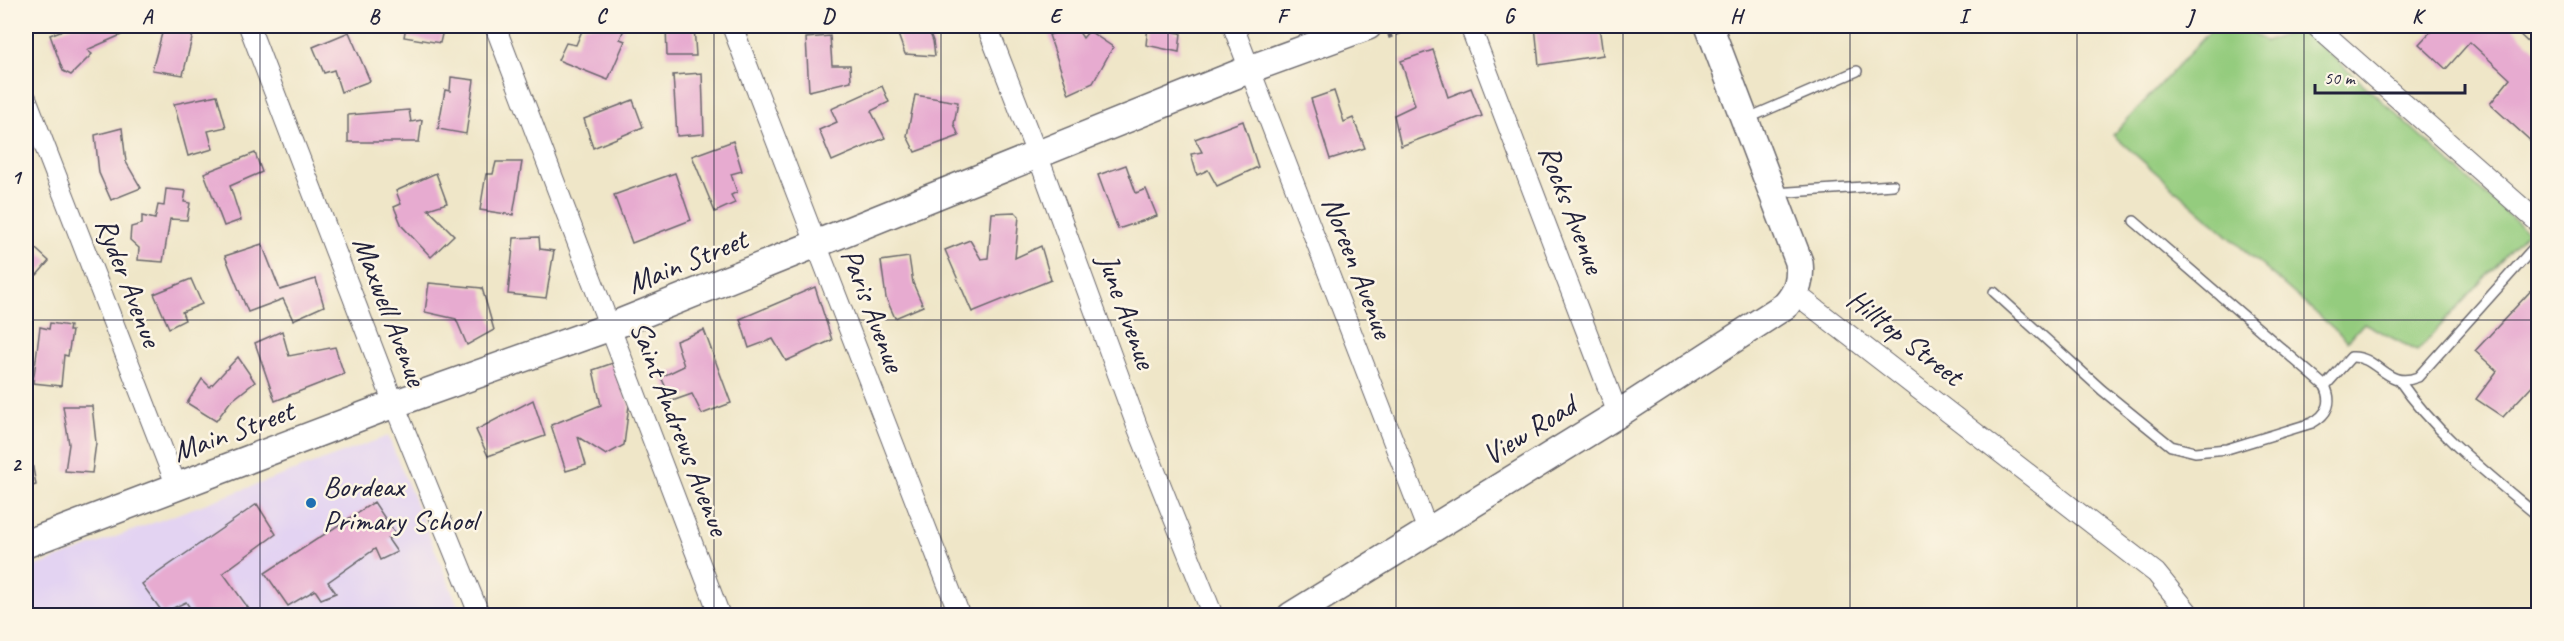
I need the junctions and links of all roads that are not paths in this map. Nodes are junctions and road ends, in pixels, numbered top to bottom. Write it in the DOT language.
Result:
graph roads {
  1 [pos="249,26"];
  2 [pos="495,26"];
  3 [pos="732,26"];
  4 [pos="987,26"];
  5 [pos="1233,26"];
  6 [pos="1368,26"];
  7 [pos="1470,26"];
  8 [pos="1709,26"];
  9 [pos="2316,26"];
  10 [pos="1250,69"];
  11 [pos="1857,71"];
  12 [pos="26,98"];
  13 [pos="1745,120"];
  14 [pos="1038,156"];
  15 [pos="1893,185"];
  16 [pos="1773,193"];
  17 [pos="2134,221"];
  18 [pos="2538,222"];
  19 [pos="2538,243"];
  20 [pos="816,245"];
  21 [pos="1994,292"];
  22 [pos="1796,294"];
  23 [pos="610,327"];
  24 [pos="2400,380"];
  25 [pos="2325,386"];
  26 [pos="394,404"];
  27 [pos="1618,414"];
  28 [pos="177,487"];
  29 [pos="2538,516"];
  30 [pos="1428,531"];
  31 [pos="26,544"];
  32 [pos="480,615"];
  33 [pos="720,615"];
  34 [pos="960,615"];
  35 [pos="1213,615"];
  36 [pos="1291,615"];
  37 [pos="2191,615"];
  1 -- 26 [label="street, Maxwell Avenue"];
  2 -- 23 [label="street, Saint Andrews Avenue"];
  3 -- 20 [label="street, Paris Avenue"];
  4 -- 14 [label="street, June Avenue"];
  5 -- 10 [label="street, Noreen Avenue"];
  6 -- 10 [label="street, Main Street"];
  7 -- 27 [label="street, Rocks Avenue"];
  8 -- 13 [label="street"];
  9 -- 18 [label="street"];
  10 -- 14 [label="street, Main Street"];
  10 -- 30 [label="street, Noreen Avenue"];
  11 -- 13 [label="lane"];
  12 -- 28 [label="street, Ryder Avenue"];
  13 -- 16 [label="street"];
  14 -- 20 [label="street, Main Street"];
  14 -- 35 [label="street, June Avenue"];
  15 -- 16 [label="lane"];
  16 -- 22 [label="street"];
  17 -- 25 [label="lane"];
  19 -- 24 [label="lane"];
  20 -- 23 [label="street, Main Street"];
  20 -- 34 [label="street, Paris Avenue"];
  21 -- 25 [label="lane"];
  22 -- 27 [label="street, View Road"];
  22 -- 37 [label="street, Hilltop Street"];
  23 -- 26 [label="street, Main Street"];
  23 -- 33 [label="street, Saint Andrews Avenue"];
  24 -- 25 [label="lane"];
  24 -- 29 [label="lane"];
  26 -- 28 [label="street, Main Street"];
  26 -- 32 [label="street, Maxwell Avenue"];
  27 -- 30 [label="street, View Road"];
  28 -- 31 [label="street, Main Street"];
  30 -- 36 [label="street, View Road"];
}
